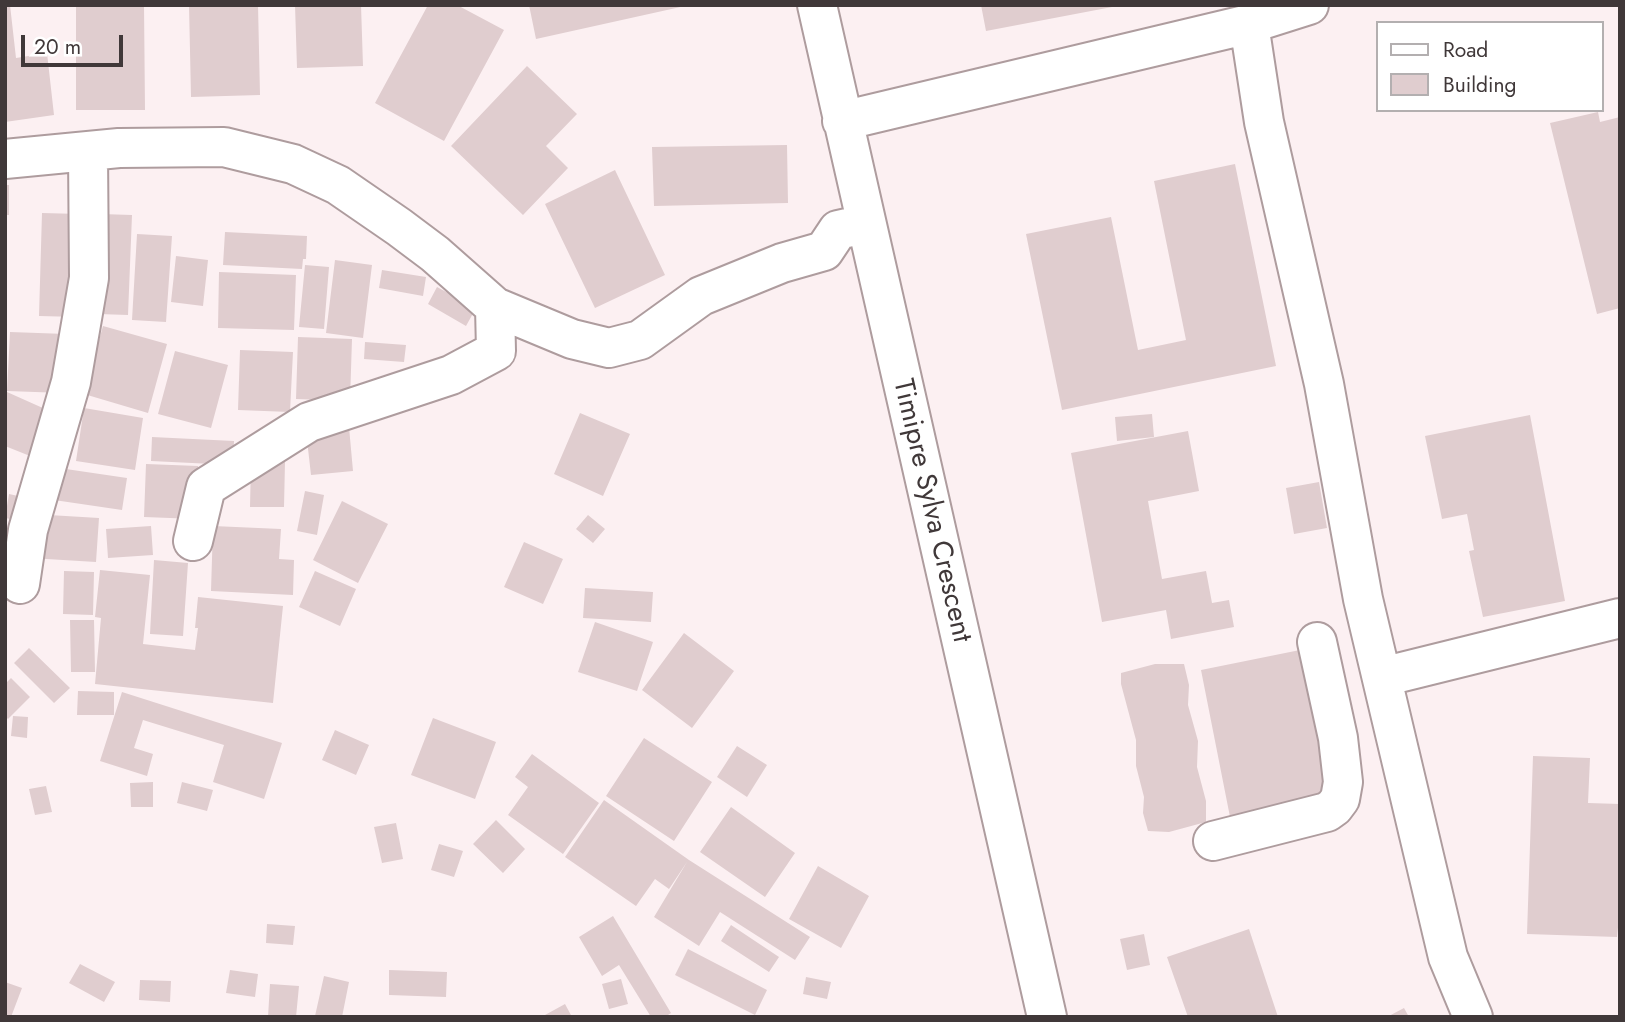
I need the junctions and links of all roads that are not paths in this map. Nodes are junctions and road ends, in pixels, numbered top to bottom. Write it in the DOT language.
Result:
graph roads {
  1 [pos="817,5"];
  2 [pos="1309,5"];
  3 [pos="1249,24"];
  4 [pos="842,121"];
  5 [pos="88,152"];
  6 [pos="5,159"];
  7 [pos="866,224"];
  8 [pos="495,307"];
  9 [pos="193,541"];
  10 [pos="20,584"];
  11 [pos="1620,618"];
  12 [pos="1317,642"];
  13 [pos="1381,677"];
  14 [pos="1394,725"];
  15 [pos="1338,738"];
  16 [pos="1213,841"];
  17 [pos="1046,1017"];
  18 [pos="1473,1017"];
  1 -- 4 [label="street, Timipre Sylva Crescent"];
  2 -- 3 [label="street"];
  3 -- 4 [label="street"];
  3 -- 13 [label="street"];
  4 -- 7 [label="street, Timipre Sylva Crescent"];
  5 -- 6 [label="street"];
  5 -- 8 [label="street"];
  5 -- 10 [label="street"];
  7 -- 8 [label="street"];
  7 -- 17 [label="street, Timipre Sylva Crescent"];
  8 -- 9 [label="street"];
  11 -- 13 [label="street"];
  12 -- 15 [label="street"];
  13 -- 14 [label="street"];
  14 -- 15 [label="street"];
  14 -- 18 [label="street"];
  15 -- 16 [label="street"];
}
